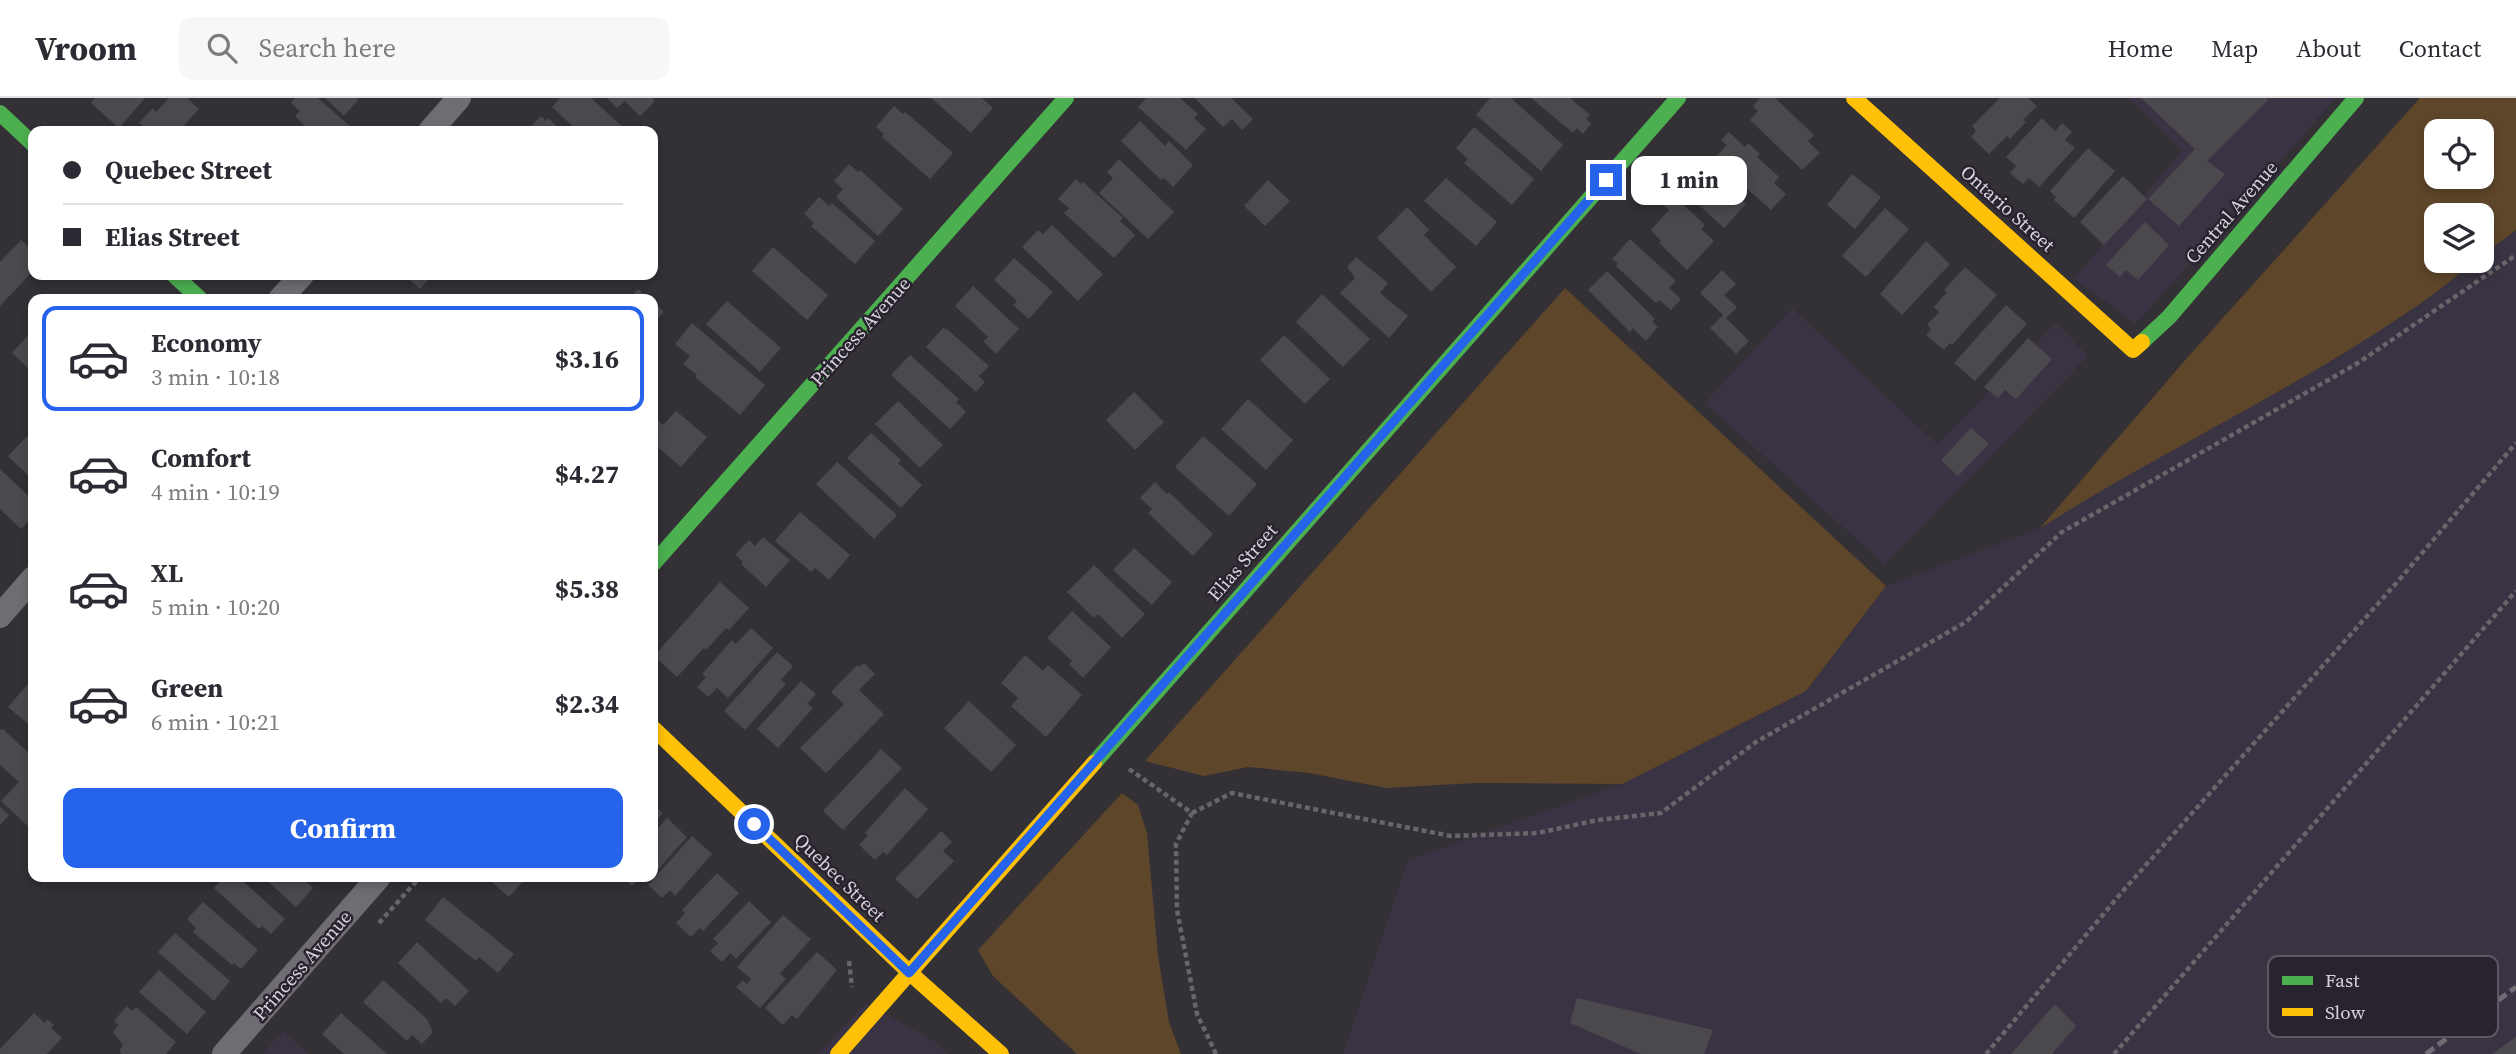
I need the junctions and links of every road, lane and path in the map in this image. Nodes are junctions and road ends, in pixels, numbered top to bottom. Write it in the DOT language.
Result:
graph roads {
  1 [pos="459,98"];
  2 [pos="1066,98"];
  3 [pos="1678,98"];
  4 [pos="1854,98"];
  5 [pos="2356,98"];
  6 [pos="0,113"];
  7 [pos="434,126"];
  8 [pos="28,139"];
  9 [pos="2516,255"];
  10 [pos="179,280"];
  11 [pos="297,280"];
  12 [pos="195,294"];
  13 [pos="285,294"];
  14 [pos="2133,349"];
  15 [pos="2516,443"];
  16 [pos="658,558"];
  17 [pos="28,582"];
  18 [pos="2516,591"];
  19 [pos="5,601"];
  20 [pos="658,734"];
  21 [pos="1104,751"];
  22 [pos="1192,813"];
  23 [pos="375,882"];
  24 [pos="849,956"];
  25 [pos="909,973"];
  26 [pos="853,991"];
  27 [pos="224,1054"];
  28 [pos="838,1054"];
  29 [pos="1000,1054"];
  30 [pos="1216,1054"];
  31 [pos="1986,1054"];
  32 [pos="2114,1054"];
  1 -- 7 [label="street"];
  2 -- 16 [label="street, Princess Avenue"];
  3 -- 21 [label="street, Elias Street"];
  4 -- 14 [label="street, Ontario Street"];
  5 -- 14 [label="street, Central Avenue"];
  6 -- 8 [label="street"];
  9 -- 22 [label="path"];
  10 -- 12 [label="street"];
  11 -- 13 [label="street"];
  15 -- 31 [label="path"];
  17 -- 19 [label="street"];
  18 -- 32 [label="path"];
  20 -- 25 [label="street, Quebec Street"];
  21 -- 22 [label="path"];
  21 -- 25 [label="street, Elias Street"];
  22 -- 30 [label="path"];
  23 -- 27 [label="street, Princess Avenue"];
  24 -- 26 [label="path"];
  25 -- 28 [label="street, Elias Street"];
  25 -- 29 [label="street, Quebec Street"];
}
